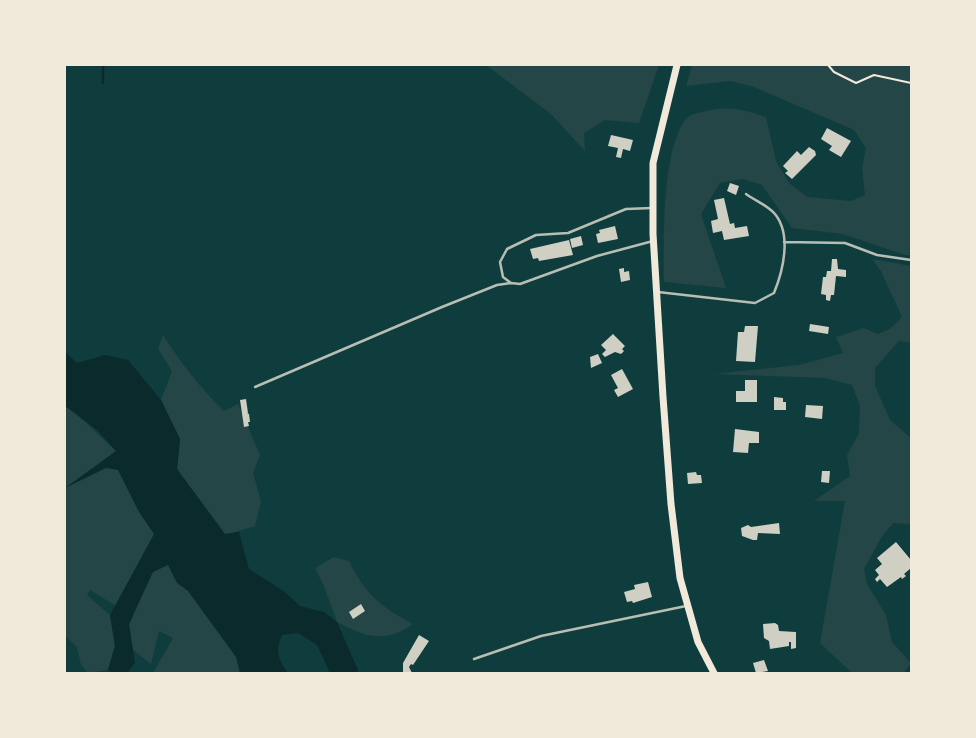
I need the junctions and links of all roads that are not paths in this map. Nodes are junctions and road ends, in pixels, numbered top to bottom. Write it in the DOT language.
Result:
graph roads {
  1 [pos="677,65"];
  2 [pos="746,194"];
  3 [pos="653,208"];
  4 [pos="654,241"];
  5 [pos="784,242"];
  6 [pos="911,260"];
  7 [pos="511,283"];
  8 [pos="657,291"];
  9 [pos="255,387"];
  10 [pos="687,605"];
  11 [pos="474,659"];
  12 [pos="714,673"];
  1 -- 3 [label="main road"];
  2 -- 5 [label="lane"];
  3 -- 4 [label="main road"];
  3 -- 7 [label="lane"];
  4 -- 7 [label="lane"];
  4 -- 8 [label="main road"];
  5 -- 6 [label="lane"];
  5 -- 8 [label="lane"];
  7 -- 9 [label="lane"];
  8 -- 10 [label="main road"];
  10 -- 11 [label="lane"];
  10 -- 12 [label="main road"];
}
